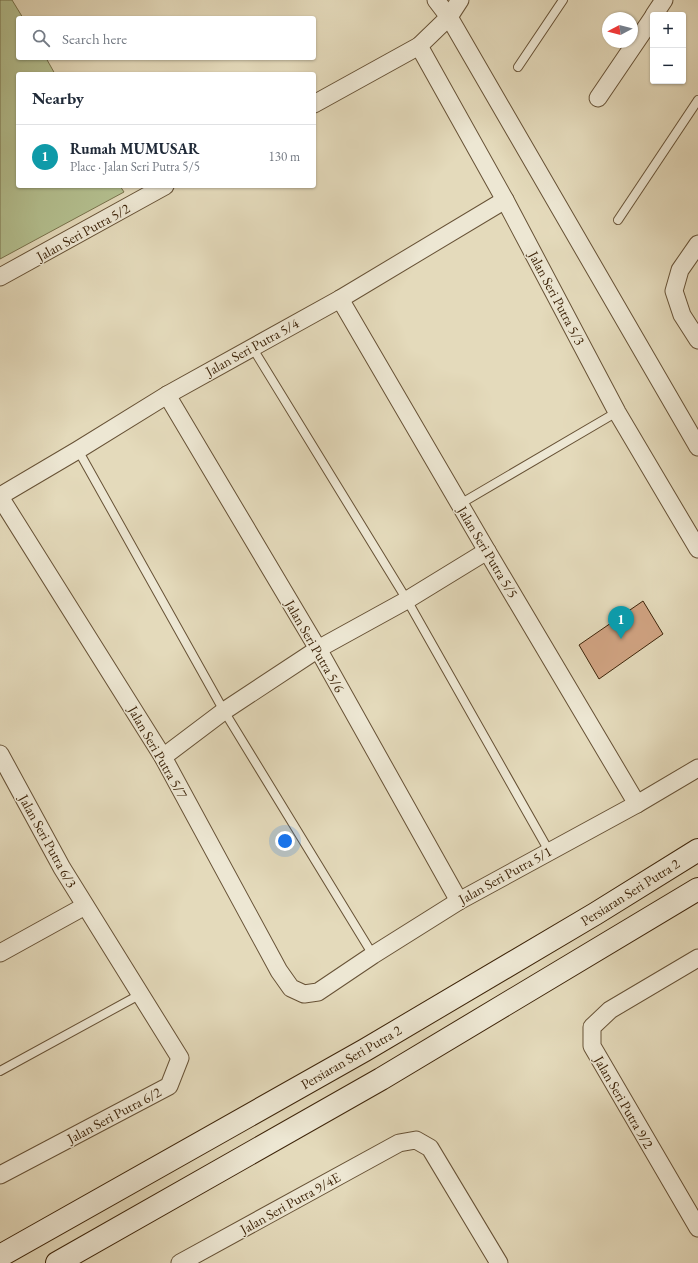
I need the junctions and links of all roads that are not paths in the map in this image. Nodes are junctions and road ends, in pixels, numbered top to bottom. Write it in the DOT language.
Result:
graph roads {
  1 [pos="436,0"];
  2 [pos="460,0"];
  3 [pos="563,0"];
  4 [pos="664,0"];
  5 [pos="656,12"];
  6 [pos="449,17"];
  7 [pos="650,22"];
  8 [pos="419,46"];
  9 [pos="518,67"];
  10 [pos="598,98"];
  11 [pos="698,100"];
  12 [pos="316,103"];
  13 [pos="161,188"];
  14 [pos="505,200"];
  15 [pos="618,220"];
  16 [pos="698,244"];
  17 [pos="0,277"];
  18 [pos="340,299"];
  19 [pos="698,340"];
  20 [pos="252,347"];
  21 [pos="167,395"];
  22 [pos="616,412"];
  23 [pos="698,447"];
  24 [pos="78,450"];
  25 [pos="0,497"];
  26 [pos="460,504"];
  27 [pos="698,549"];
  28 [pos="487,551"];
  29 [pos="407,600"];
  30 [pos="318,649"];
  31 [pos="224,711"];
  32 [pos="0,754"];
  33 [pos="163,756"];
  34 [pos="698,768"];
  35 [pos="637,804"];
  36 [pos="698,850"];
  37 [pos="549,851"];
  38 [pos="698,889"];
  39 [pos="459,901"];
  40 [pos="85,906"];
  41 [pos="0,953"];
  42 [pos="372,955"];
  43 [pos="698,958"];
  44 [pos="318,992"];
  45 [pos="141,994"];
  46 [pos="0,1071"];
  47 [pos="0,1175"];
  48 [pos="698,1228"];
  49 [pos="0,1256"];
  50 [pos="57,1263"];
  51 [pos="180,1263"];
  52 [pos="499,1263"];
  1 -- 6 [label="street"];
  2 -- 6 [label="street"];
  3 -- 9 [label="lane"];
  4 -- 5 [label="street"];
  6 -- 8 [label="street"];
  6 -- 23 [label="street"];
  7 -- 10 [label="street"];
  8 -- 12 [label="street"];
  8 -- 14 [label="street, Jalan Seri Putra 5/3"];
  11 -- 15 [label="lane"];
  13 -- 17 [label="street, Jalan Seri Putra 5/2"];
  14 -- 18 [label="street, Jalan Seri Putra 5/4"];
  14 -- 22 [label="street, Jalan Seri Putra 5/3"];
  16 -- 19 [label="street"];
  18 -- 20 [label="street, Jalan Seri Putra 5/4"];
  18 -- 26 [label="street, Jalan Seri Putra 5/5"];
  20 -- 21 [label="street, Jalan Seri Putra 5/4"];
  20 -- 29 [label="lane"];
  21 -- 24 [label="street, Jalan Seri Putra 5/4"];
  21 -- 30 [label="street, Jalan Seri Putra 5/6"];
  22 -- 26 [label="lane"];
  22 -- 27 [label="street, Jalan Seri Putra 5/3"];
  24 -- 25 [label="street, Jalan Seri Putra 5/4"];
  24 -- 31 [label="lane"];
  25 -- 33 [label="street, Jalan Seri Putra 5/7"];
  26 -- 28 [label="street, Jalan Seri Putra 5/5"];
  28 -- 29 [label="street"];
  28 -- 35 [label="street, Jalan Seri Putra 5/5"];
  29 -- 30 [label="street"];
  29 -- 37 [label="lane"];
  30 -- 31 [label="street"];
  30 -- 39 [label="street, Jalan Seri Putra 5/6"];
  31 -- 33 [label="street"];
  31 -- 42 [label="lane"];
  32 -- 40 [label="street, Jalan Seri Putra 6/3"];
  33 -- 44 [label="street, Jalan Seri Putra 5/7"];
  34 -- 35 [label="street, Jalan Seri Putra 5/1"];
  35 -- 37 [label="street, Jalan Seri Putra 5/1"];
  36 -- 49 [label="street, Persiaran Seri Putra 2"];
  37 -- 39 [label="street, Jalan Seri Putra 5/1"];
  38 -- 50 [label="street"];
  39 -- 42 [label="street, Jalan Seri Putra 5/1"];
  40 -- 41 [label="street"];
  40 -- 45 [label="street, Jalan Seri Putra 6/2"];
  42 -- 44 [label="street, Jalan Seri Putra 5/1"];
  43 -- 48 [label="street, Jalan Seri Putra 9/2"];
  45 -- 46 [label="lane"];
  45 -- 47 [label="street, Jalan Seri Putra 6/2"];
  51 -- 52 [label="street, Jalan Seri Putra 9/4E"];
}
